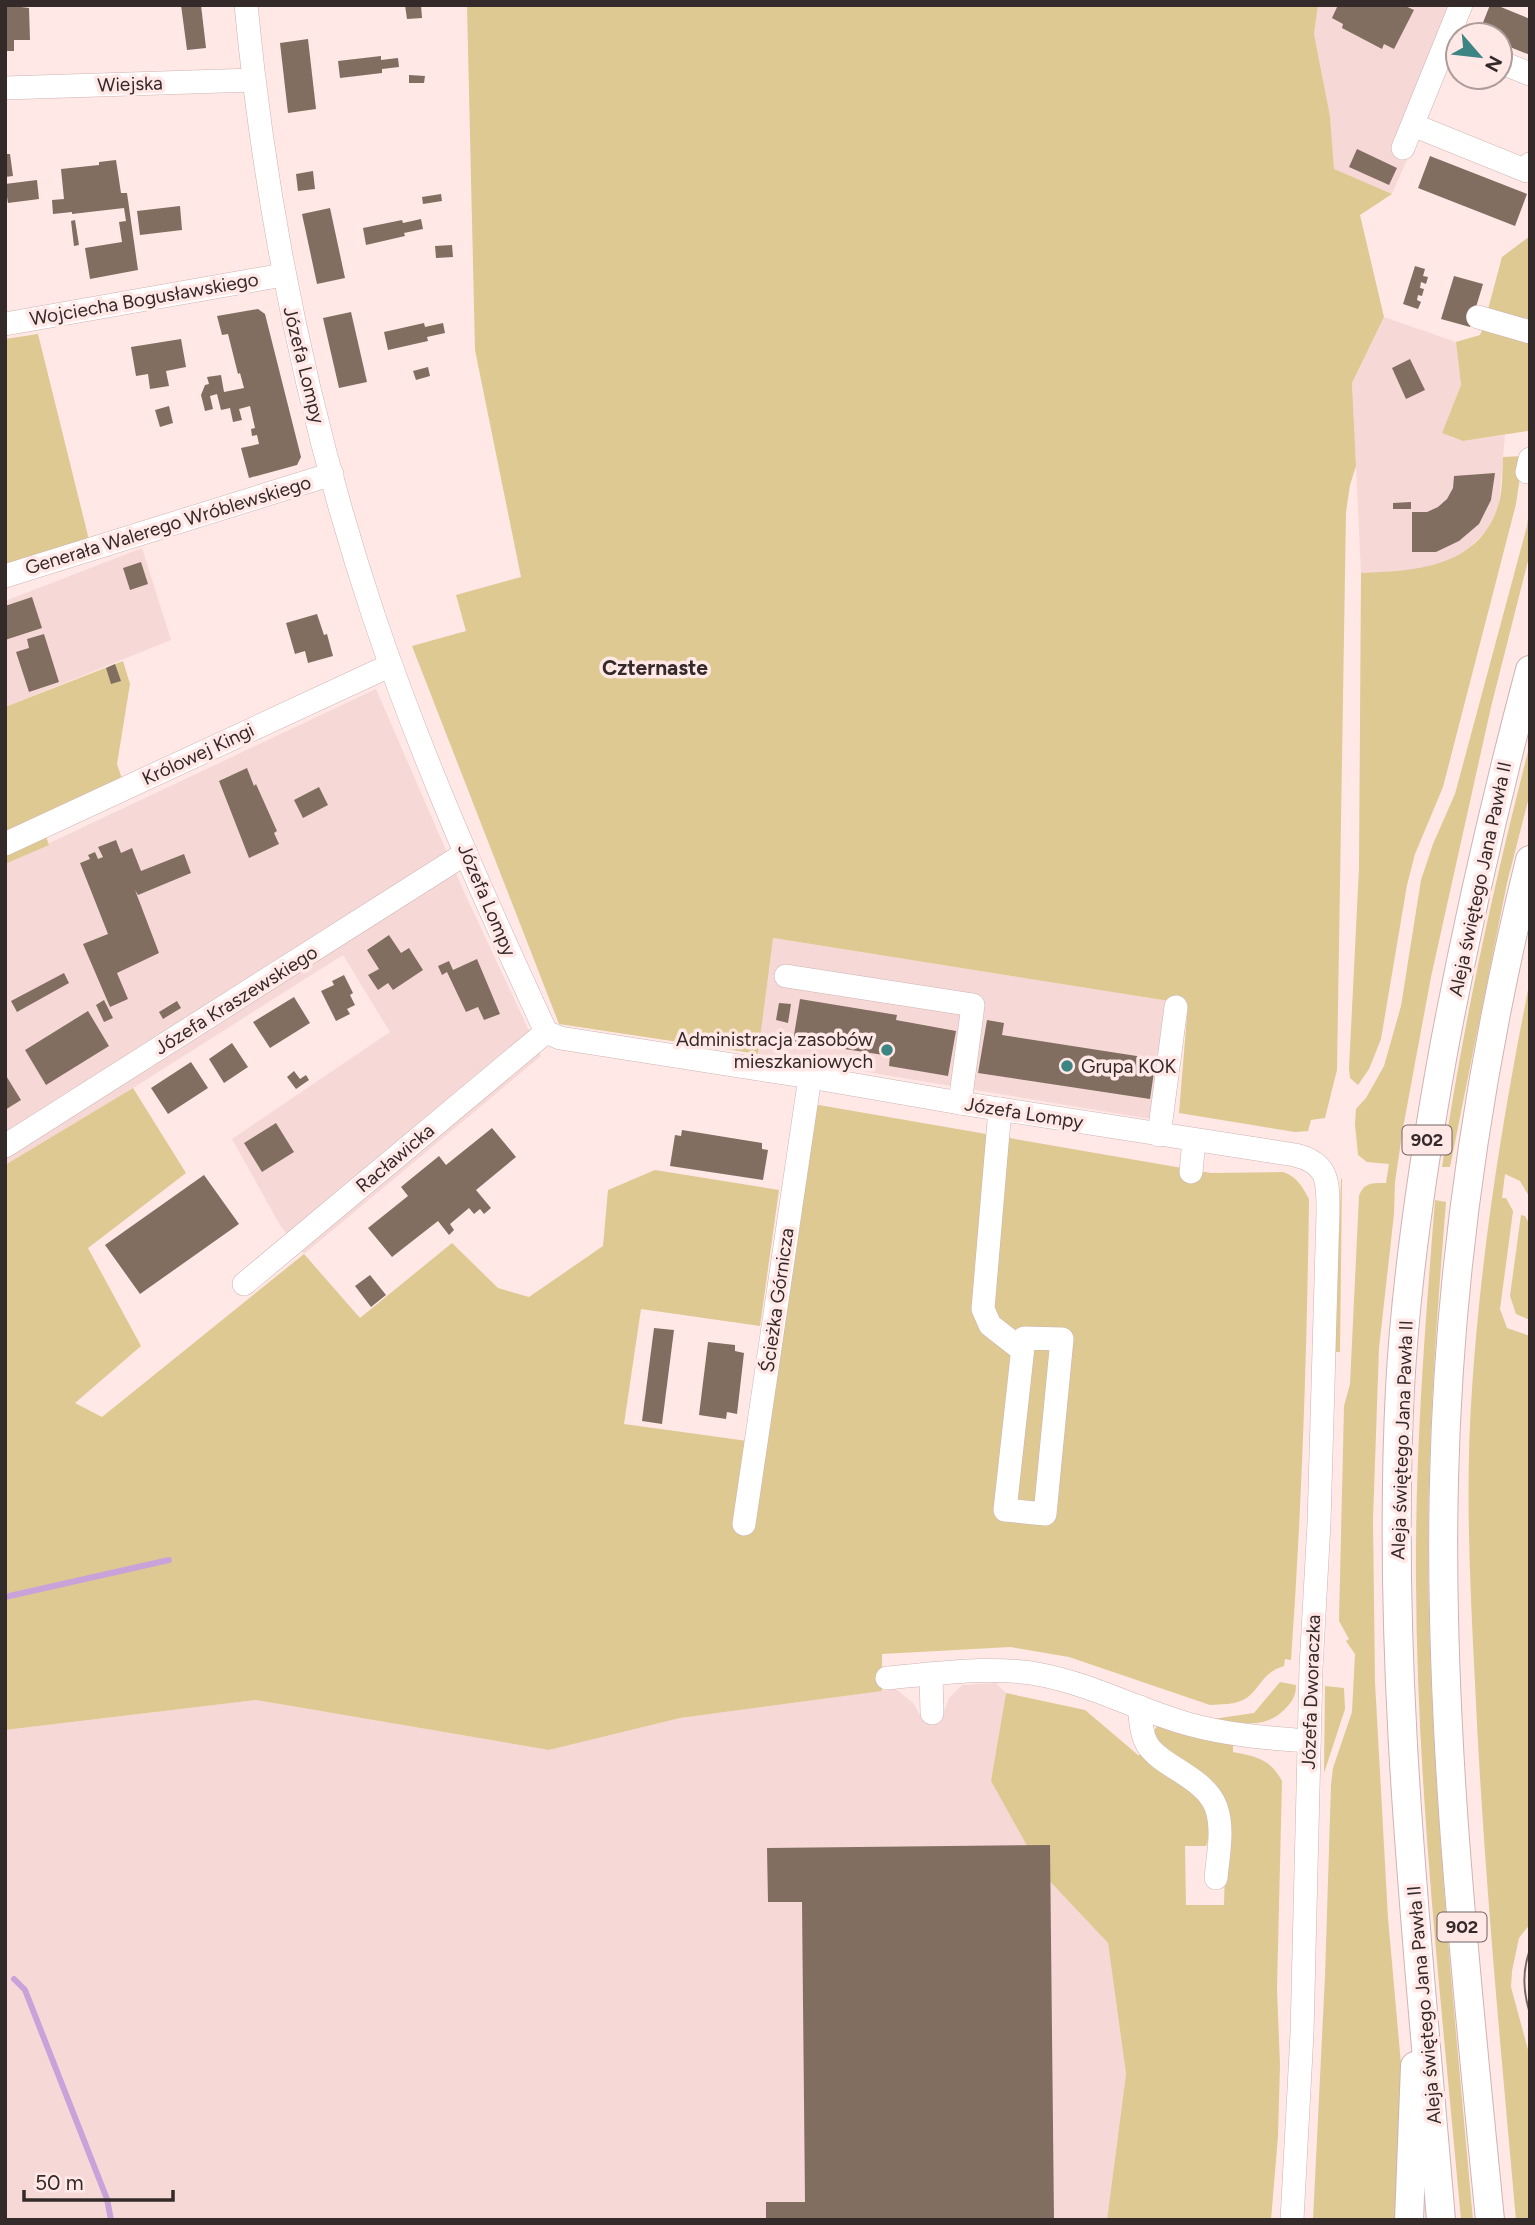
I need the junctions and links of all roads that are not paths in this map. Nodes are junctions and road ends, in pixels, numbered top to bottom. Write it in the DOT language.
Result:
graph roads {
  1 [pos="246,5"];
  2 [pos="1444,60"];
  3 [pos="254,79"];
  4 [pos="5,88"];
  5 [pos="1413,125"];
  6 [pos="1404,148"];
  7 [pos="1529,171"];
  8 [pos="283,275"];
  9 [pos="1478,317"];
  10 [pos="5,324"];
  11 [pos="1530,332"];
  12 [pos="332,474"];
  13 [pos="5,576"];
  14 [pos="391,665"];
  15 [pos="1530,670"];
  16 [pos="5,844"];
  17 [pos="466,853"];
  18 [pos="1530,860"];
  19 [pos="786,976"];
  20 [pos="1176,1007"];
  21 [pos="546,1032"];
  22 [pos="810,1077"];
  23 [pos="960,1103"];
  24 [pos="1000,1109"];
  25 [pos="1159,1135"];
  26 [pos="1194,1140"];
  27 [pos="5,1146"];
  28 [pos="1320,1167"];
  29 [pos="1191,1172"];
  30 [pos="244,1284"];
  31 [pos="1022,1350"];
  32 [pos="744,1524"];
  33 [pos="931,1675"];
  34 [pos="887,1678"];
  35 [pos="1139,1707"];
  36 [pos="932,1713"];
  37 [pos="1309,1741"];
  38 [pos="1216,1878"];
  39 [pos="1420,1976"];
  40 [pos="1292,2220"];
  41 [pos="1409,2220"];
  42 [pos="1441,2220"];
  43 [pos="1490,2220"];
  1 -- 3 [label="street, Józefa Lompy"];
  2 -- 5 [label="street"];
  3 -- 4 [label="street, Wiejska"];
  3 -- 8 [label="street, Józefa Lompy"];
  5 -- 6 [label="street"];
  5 -- 7 [label="street"];
  8 -- 10 [label="street, Wojciecha Bogusławskiego"];
  8 -- 12 [label="street, Józefa Lompy"];
  9 -- 11 [label="street"];
  12 -- 13 [label="street, Generała Walerego Wróblewskiego"];
  12 -- 14 [label="street, Józefa Lompy"];
  14 -- 16 [label="street, Królowej Kingi"];
  14 -- 17 [label="street, Józefa Lompy"];
  15 -- 39 [label="main road, Aleja świętego Jana Pawła II / 902"];
  17 -- 21 [label="street, Józefa Lompy"];
  17 -- 27 [label="street, Józefa Kraszewskiego"];
  18 -- 43 [label="main road, 902"];
  19 -- 23 [label="street"];
  20 -- 25 [label="street"];
  21 -- 22 [label="street, Józefa Lompy"];
  21 -- 30 [label="street, Racławicka"];
  22 -- 23 [label="street, Józefa Lompy"];
  22 -- 32 [label="street, Ścieżka Górnicza"];
  23 -- 24 [label="street, Józefa Lompy"];
  24 -- 25 [label="street, Józefa Lompy"];
  24 -- 31 [label="street"];
  25 -- 26 [label="street, Józefa Lompy"];
  26 -- 28 [label="street, Józefa Lompy"];
  26 -- 29 [label="street"];
  28 -- 37 [label="street, Józefa Dworaczka"];
  31 -- 31 [label="street"];
  33 -- 34 [label="street"];
  33 -- 35 [label="street"];
  33 -- 36 [label="street"];
  35 -- 37 [label="street"];
  35 -- 38 [label="street"];
  37 -- 40 [label="street, Józefa Dworaczka"];
  39 -- 41 [label="main road"];
  39 -- 42 [label="main road, Aleja świętego Jana Pawła II / 902"];
}
